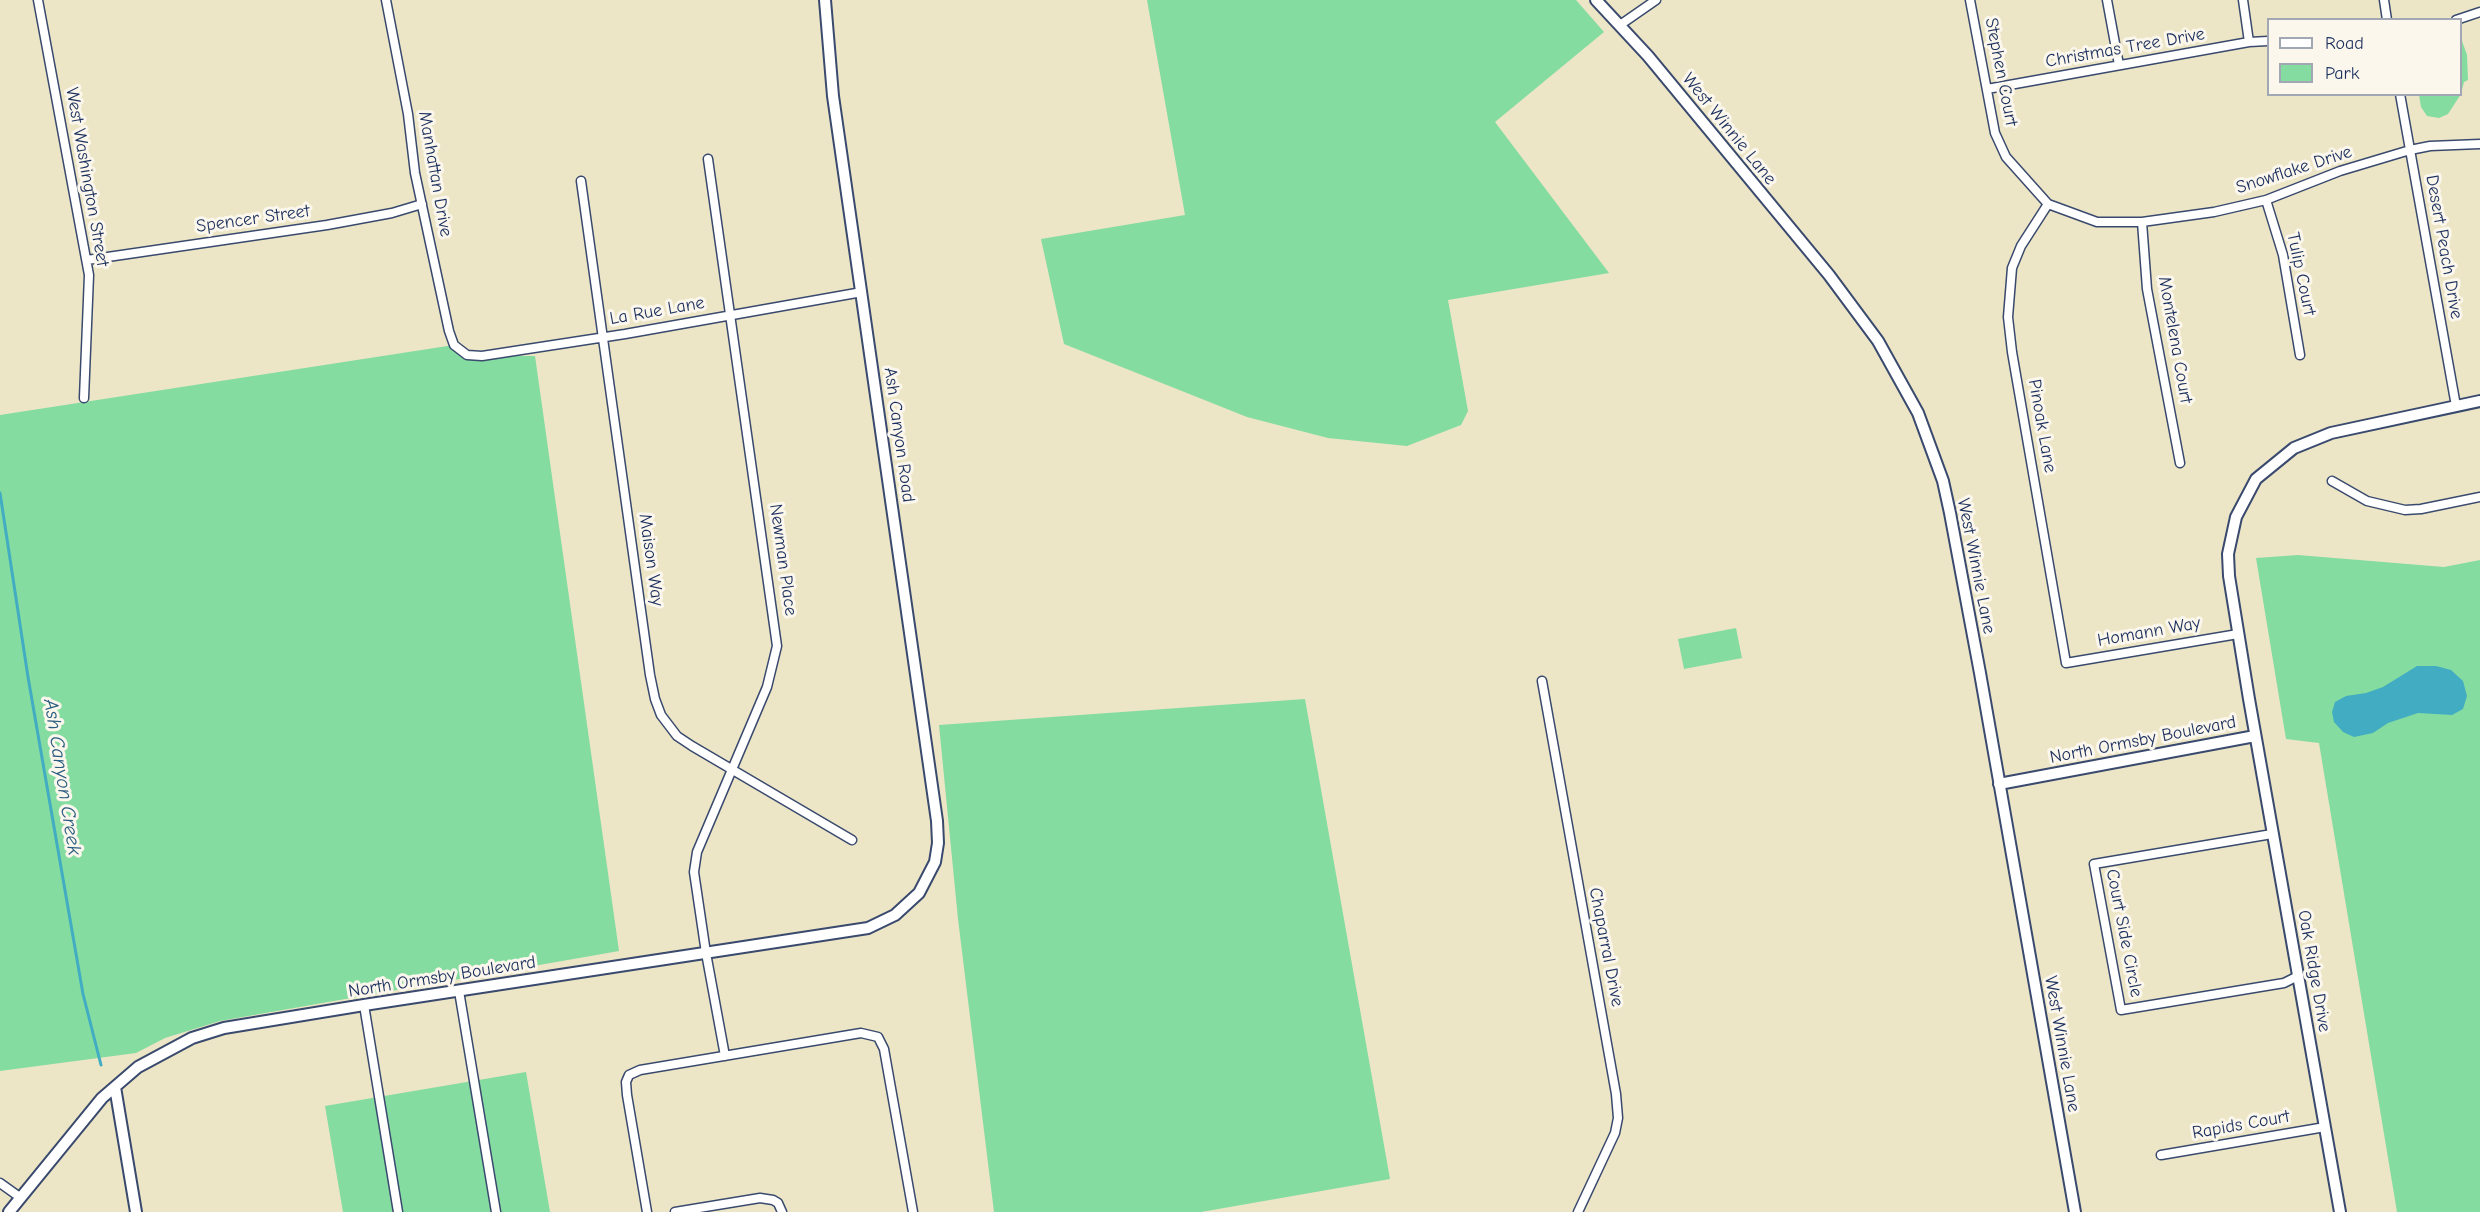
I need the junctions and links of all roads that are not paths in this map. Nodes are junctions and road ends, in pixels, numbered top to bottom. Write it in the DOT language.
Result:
graph roads {
  1 [pos="38,0"];
  2 [pos="386,0"];
  3 [pos="837,0"];
  4 [pos="1596,0"];
  5 [pos="1656,0"];
  6 [pos="1970,0"];
  7 [pos="2107,0"];
  8 [pos="2243,0"];
  9 [pos="2384,0"];
  10 [pos="825,1"];
  11 [pos="2480,12"];
  12 [pos="2387,18"];
  13 [pos="2462,18"];
  14 [pos="1620,25"];
  15 [pos="2267,41"];
  16 [pos="2249,42"];
  17 [pos="2119,65"];
  18 [pos="1987,89"];
  19 [pos="2400,96"];
  20 [pos="2480,144"];
  21 [pos="2410,150"];
  22 [pos="708,159"];
  23 [pos="581,181"];
  24 [pos="2266,200"];
  25 [pos="422,204"];
  26 [pos="2048,204"];
  27 [pos="2142,222"];
  28 [pos="87,260"];
  29 [pos="861,292"];
  30 [pos="731,315"];
  31 [pos="602,337"];
  32 [pos="459,350"];
  33 [pos="2300,356"];
  34 [pos="84,398"];
  35 [pos="2480,401"];
  36 [pos="2456,406"];
  37 [pos="2180,463"];
  38 [pos="2332,481"];
  39 [pos="2480,496"];
  40 [pos="2238,634"];
  41 [pos="2066,663"];
  42 [pos="1542,681"];
  43 [pos="2255,736"];
  44 [pos="732,769"];
  45 [pos="1999,784"];
  46 [pos="2272,834"];
  47 [pos="852,840"];
  48 [pos="930,874"];
  49 [pos="706,953"];
  50 [pos="2298,976"];
  51 [pos="459,991"];
  52 [pos="364,1005"];
  53 [pos="725,1056"];
  54 [pos="115,1087"];
  55 [pos="2325,1126"];
  56 [pos="2161,1155"];
  57 [pos="0,1183"];
  58 [pos="21,1198"];
  59 [pos="9,1212"];
  60 [pos="136,1212"];
  61 [pos="398,1212"];
  62 [pos="496,1212"];
  63 [pos="647,1212"];
  64 [pos="675,1212"];
  65 [pos="782,1212"];
  66 [pos="913,1212"];
  67 [pos="1578,1212"];
  68 [pos="2075,1212"];
  69 [pos="2340,1212"];
  1 -- 28 [label="street, West Washington Street"];
  2 -- 25 [label="street, Manhattan Drive"];
  3 -- 10 [label="street"];
  4 -- 14 [label="street, West Winnie Lane"];
  5 -- 14 [label="street"];
  6 -- 18 [label="street, Stephen Court"];
  7 -- 17 [label="street"];
  8 -- 16 [label="street"];
  9 -- 12 [label="street"];
  10 -- 29 [label="street, Ash Canyon Road"];
  11 -- 13 [label="street"];
  14 -- 45 [label="street, West Winnie Lane"];
  15 -- 16 [label="street, Christmas Tree Drive"];
  16 -- 17 [label="street, Christmas Tree Drive"];
  17 -- 18 [label="street, Christmas Tree Drive"];
  18 -- 26 [label="street, Stephen Court"];
  19 -- 21 [label="street, Desert Peach Drive"];
  20 -- 21 [label="street, Snowflake Drive"];
  21 -- 24 [label="street, Snowflake Drive"];
  21 -- 36 [label="street, Desert Peach Drive"];
  22 -- 30 [label="street, Newman Place"];
  23 -- 31 [label="street, Maison Way"];
  24 -- 27 [label="street, Snowflake Drive"];
  24 -- 33 [label="street, Tulip Court"];
  25 -- 28 [label="street, Spencer Street"];
  25 -- 32 [label="street, Manhattan Drive"];
  26 -- 27 [label="street, Snowflake Drive"];
  26 -- 41 [label="street, Pinoak Lane"];
  27 -- 37 [label="street, Montelena Court"];
  28 -- 34 [label="street, West Washington Street"];
  29 -- 30 [label="street, La Rue Lane"];
  29 -- 48 [label="street, Ash Canyon Road"];
  30 -- 31 [label="street, La Rue Lane"];
  30 -- 44 [label="street, Newman Place"];
  31 -- 32 [label="street, La Rue Lane"];
  31 -- 44 [label="street, Maison Way"];
  35 -- 36 [label="street, North Ormsby Boulevard"];
  36 -- 40 [label="street, North Ormsby Boulevard"];
  38 -- 39 [label="street"];
  40 -- 41 [label="street, Homann Way"];
  40 -- 43 [label="street, North Ormsby Boulevard"];
  42 -- 67 [label="street, Chaparral Drive"];
  43 -- 45 [label="street, North Ormsby Boulevard"];
  43 -- 46 [label="street, Oak Ridge Drive"];
  44 -- 47 [label="street, Maison Way"];
  44 -- 49 [label="street, Newman Place"];
  45 -- 68 [label="street, West Winnie Lane"];
  46 -- 50 [label="street, Oak Ridge Drive"];
  46 -- 50 [label="street, Court Side Circle"];
  48 -- 49 [label="street, North Ormsby Boulevard"];
  49 -- 51 [label="street, North Ormsby Boulevard"];
  49 -- 53 [label="street, Newman Place"];
  50 -- 55 [label="street, Oak Ridge Drive"];
  51 -- 52 [label="street, North Ormsby Boulevard"];
  51 -- 62 [label="street"];
  52 -- 54 [label="street, North Ormsby Boulevard"];
  52 -- 61 [label="street"];
  53 -- 63 [label="street"];
  53 -- 66 [label="street"];
  54 -- 58 [label="street, North Ormsby Boulevard"];
  54 -- 60 [label="street"];
  55 -- 56 [label="street, Rapids Court"];
  55 -- 69 [label="street, Oak Ridge Drive"];
  57 -- 58 [label="street"];
  58 -- 59 [label="street, North Ormsby Boulevard"];
  64 -- 65 [label="street"];
}
